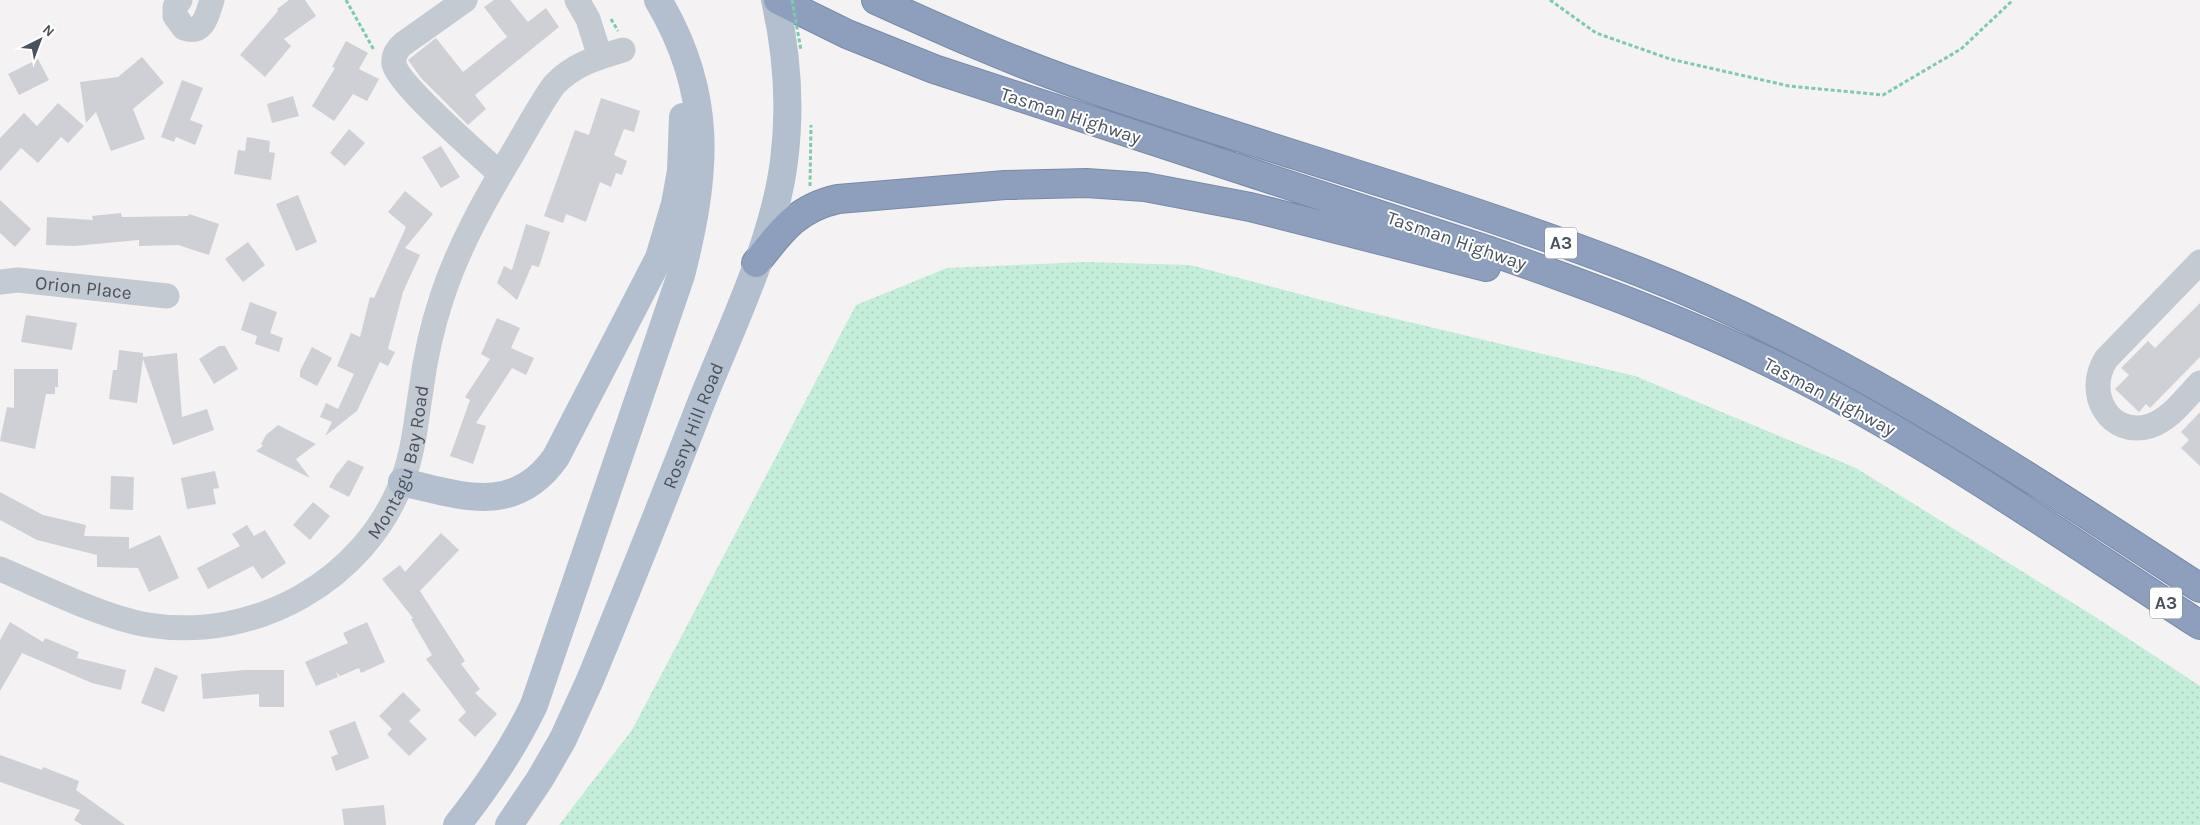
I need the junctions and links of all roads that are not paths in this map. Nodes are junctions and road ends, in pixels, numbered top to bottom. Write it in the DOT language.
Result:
graph roads {
  1 [pos="180,0"];
  2 [pos="212,0"];
  3 [pos="465,0"];
  4 [pos="577,0"];
  5 [pos="649,0"];
  6 [pos="658,0"];
  7 [pos="777,0"];
  8 [pos="876,0"];
  9 [pos="624,50"];
  10 [pos="600,57"];
  11 [pos="500,174"];
  12 [pos="2200,262"];
  13 [pos="756,263"];
  14 [pos="0,282"];
  15 [pos="167,296"];
  16 [pos="1664,315"];
  17 [pos="2200,383"];
  18 [pos="402,482"];
  19 [pos="0,569"];
  20 [pos="2200,588"];
  21 [pos="2200,625"];
  22 [pos="457,825"];
  23 [pos="509,825"];
  1 -- 2 [label="street"];
  3 -- 11 [label="street"];
  4 -- 10 [label="street"];
  5 -- 18 [label="main road"];
  6 -- 22 [label="main road"];
  7 -- 13 [label="main road, Rosny Hill Road"];
  7 -- 16 [label="highway, Tasman Highway / A3"];
  8 -- 20 [label="highway, Tasman Highway / A3"];
  9 -- 10 [label="street, Montagu Bay Road"];
  10 -- 11 [label="street, Montagu Bay Road"];
  11 -- 18 [label="street, Montagu Bay Road"];
  12 -- 17 [label="street"];
  13 -- 16 [label="highway"];
  13 -- 23 [label="main road, Rosny Hill Road"];
  14 -- 15 [label="street, Orion Place"];
  16 -- 21 [label="highway, Tasman Highway / A3"];
  18 -- 19 [label="street, Montagu Bay Road"];
}
